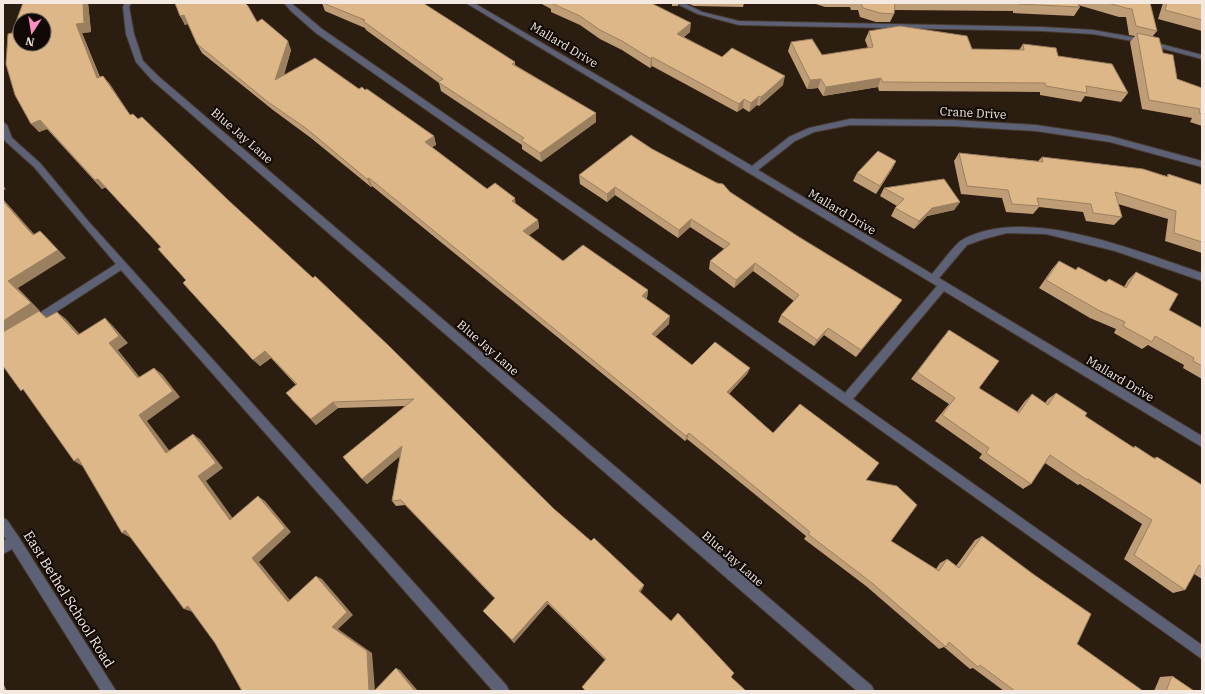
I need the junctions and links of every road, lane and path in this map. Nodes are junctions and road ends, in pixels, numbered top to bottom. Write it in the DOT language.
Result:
graph roads {
  1 [pos="128,3"];
  2 [pos="287,3"];
  3 [pos="469,3"];
  4 [pos="678,3"];
  5 [pos="1202,57"];
  6 [pos="3,125"];
  7 [pos="1202,164"];
  8 [pos="752,170"];
  9 [pos="122,265"];
  10 [pos="1202,277"];
  11 [pos="932,280"];
  12 [pos="942,287"];
  13 [pos="23,328"];
  14 [pos="846,399"];
  15 [pos="1202,442"];
  16 [pos="3,524"];
  17 [pos="14,540"];
  18 [pos="3,548"];
  19 [pos="1202,653"];
  20 [pos="109,691"];
  21 [pos="502,691"];
  22 [pos="867,691"];
  1 -- 22 [label="street, Blue Jay Lane"];
  2 -- 14 [label="street"];
  3 -- 8 [label="street, Mallard Drive"];
  4 -- 5 [label="street"];
  6 -- 9 [label="street"];
  7 -- 8 [label="street, Crane Drive"];
  8 -- 11 [label="street, Mallard Drive"];
  9 -- 13 [label="street"];
  9 -- 21 [label="street"];
  10 -- 11 [label="street"];
  11 -- 12 [label="street, Mallard Drive"];
  12 -- 14 [label="street"];
  12 -- 15 [label="street, Mallard Drive"];
  14 -- 19 [label="street"];
  16 -- 17 [label="street, East Bethel School Road"];
  17 -- 18 [label="street"];
  17 -- 20 [label="street, East Bethel School Road"];
}
